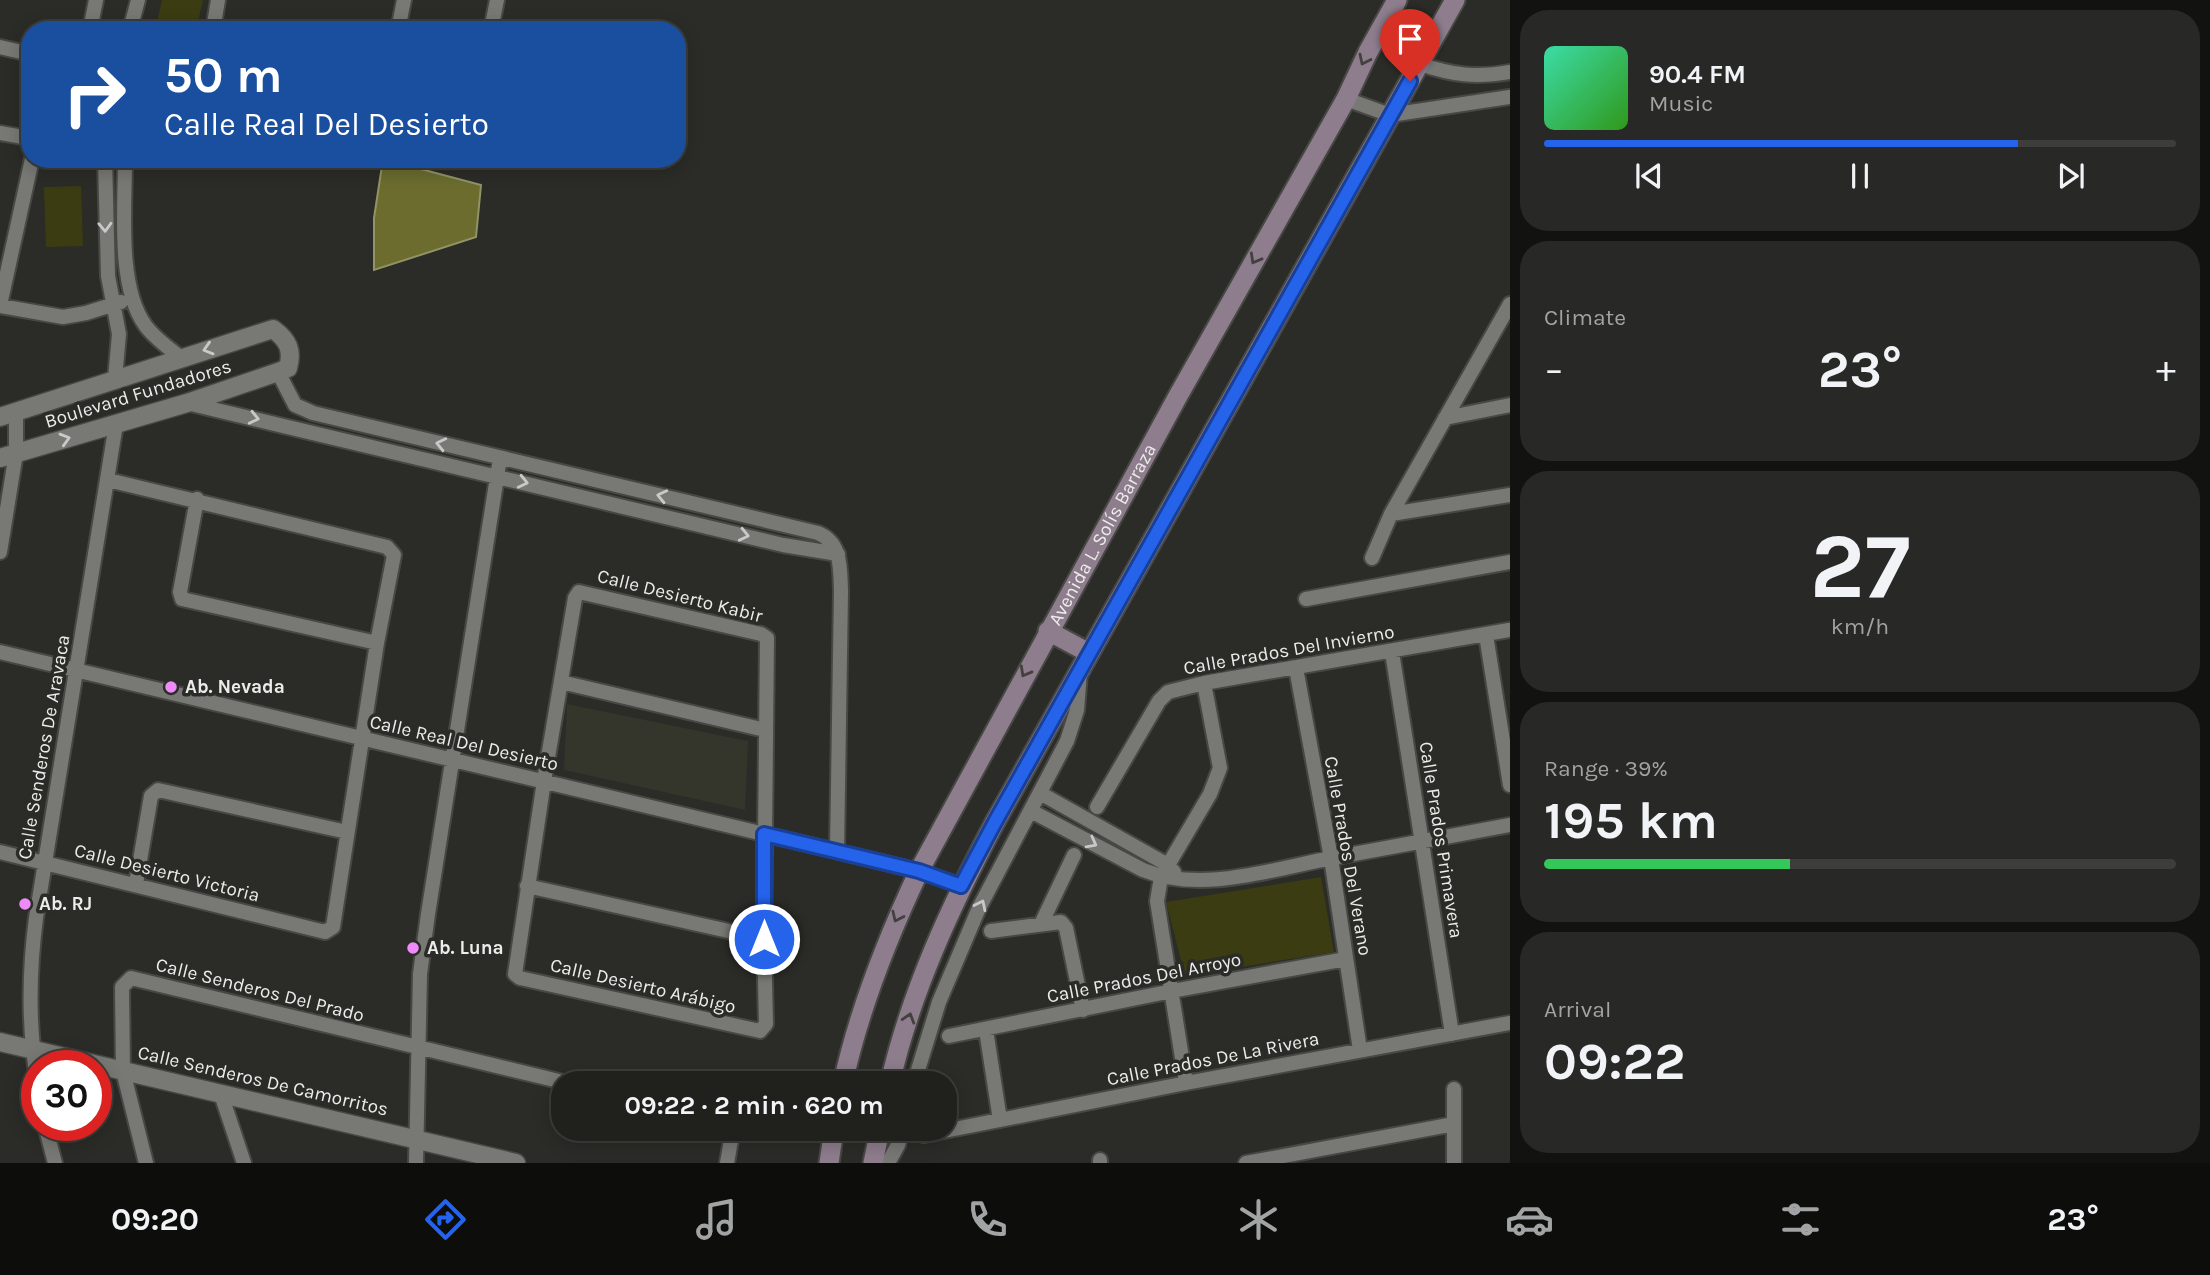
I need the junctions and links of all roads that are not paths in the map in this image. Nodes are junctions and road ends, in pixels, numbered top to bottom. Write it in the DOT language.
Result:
graph roads {
  1 [pos="96,0"];
  2 [pos="138,0"];
  3 [pos="218,0"];
  4 [pos="404,0"];
  5 [pos="497,0"];
  6 [pos="1397,0"];
  7 [pos="1455,0"];
  8 [pos="92,21"];
  9 [pos="132,21"];
  10 [pos="214,21"];
  11 [pos="400,21"];
  12 [pos="493,21"];
  13 [pos="0,47"];
  14 [pos="21,52"];
  15 [pos="1420,64"];
  16 [pos="1510,72"];
  17 [pos="1510,97"];
  18 [pos="1346,99"];
  19 [pos="1390,115"];
  20 [pos="0,133"];
  21 [pos="21,137"];
  22 [pos="30,168"];
  23 [pos="105,168"];
  24 [pos="126,168"];
  25 [pos="133,299"];
  26 [pos="114,304"];
  27 [pos="1510,304"];
  28 [pos="0,305"];
  29 [pos="181,358"];
  30 [pos="283,370"];
  31 [pos="115,379"];
  32 [pos="187,402"];
  33 [pos="1510,405"];
  34 [pos="8,414"];
  35 [pos="1445,418"];
  36 [pos="116,424"];
  37 [pos="8,455"];
  38 [pos="500,458"];
  39 [pos="497,476"];
  40 [pos="108,480"];
  41 [pos="1510,495"];
  42 [pos="197,499"];
  43 [pos="1391,514"];
  44 [pos="0,552"];
  45 [pos="838,554"];
  46 [pos="1372,558"];
  47 [pos="1510,562"];
  48 [pos="1306,599"];
  49 [pos="1509,630"];
  50 [pos="1048,631"];
  51 [pos="1486,635"];
  52 [pos="377,643"];
  53 [pos="0,652"];
  54 [pos="1392,652"];
  55 [pos="1089,653"];
  56 [pos="1296,668"];
  57 [pos="77,670"];
  58 [pos="1080,671"];
  59 [pos="561,682"];
  60 [pos="1204,683"];
  61 [pos="765,730"];
  62 [pos="362,739"];
  63 [pos="453,759"];
  64 [pos="544,781"];
  65 [pos="1510,785"];
  66 [pos="1040,793"];
  67 [pos="1097,807"];
  68 [pos="1031,811"];
  69 [pos="1510,825"];
  70 [pos="347,832"];
  71 [pos="764,834"];
  72 [pos="1422,842"];
  73 [pos="837,851"];
  74 [pos="0,852"];
  75 [pos="1074,855"];
  76 [pos="1331,858"];
  77 [pos="43,862"];
  78 [pos="919,871"];
  79 [pos="1164,871"];
  80 [pos="135,884"];
  81 [pos="527,886"];
  82 [pos="961,886"];
  83 [pos="1042,922"];
  84 [pos="990,931"];
  85 [pos="764,939"];
  86 [pos="1346,959"];
  87 [pos="1172,991"];
  88 [pos="1083,1010"];
  89 [pos="1510,1023"];
  90 [pos="986,1030"];
  91 [pos="1452,1034"];
  92 [pos="949,1036"];
  93 [pos="0,1042"];
  94 [pos="419,1048"];
  95 [pos="32,1050"];
  96 [pos="1360,1051"];
  97 [pos="112,1068"];
  98 [pos="123,1071"];
  99 [pos="846,1071"];
  100 [pos="893,1071"];
  101 [pos="918,1071"];
  102 [pos="551,1079"];
  103 [pos="1186,1083"];
  104 [pos="1454,1089"];
  105 [pos="221,1094"];
  106 [pos="1000,1120"];
  107 [pos="1454,1124"];
  108 [pos="957,1128"];
  109 [pos="416,1138"];
  110 [pos="49,1141"];
  111 [pos="731,1141"];
  112 [pos="832,1141"];
  113 [pos="878,1141"];
  114 [pos="899,1141"];
  115 [pos="508,1162"];
  116 [pos="55,1163"];
  117 [pos="146,1163"];
  118 [pos="244,1163"];
  119 [pos="416,1163"];
  120 [pos="727,1163"];
  121 [pos="829,1163"];
  122 [pos="873,1163"];
  123 [pos="888,1163"];
  124 [pos="1245,1163"];
  125 [pos="1454,1163"];
  1 -- 8 [label="street"];
  2 -- 9 [label="street"];
  3 -- 10 [label="street"];
  4 -- 11 [label="street"];
  5 -- 12 [label="street"];
  6 -- 18 [label="main road, Avenida L. Solís Barraza, one-way"];
  7 -- 15 [label="main road"];
  13 -- 14 [label="street"];
  15 -- 16 [label="street"];
  15 -- 19 [label="main road"];
  17 -- 19 [label="street"];
  18 -- 19 [label="street"];
  18 -- 50 [label="main road, Avenida L. Solís Barraza, one-way"];
  19 -- 55 [label="main road"];
  20 -- 21 [label="street"];
  22 -- 28 [label="street"];
  23 -- 26 [label="street, one-way"];
  24 -- 25 [label="street"];
  25 -- 26 [label="street"];
  25 -- 29 [label="street"];
  26 -- 28 [label="street"];
  26 -- 31 [label="street"];
  27 -- 35 [label="street"];
  30 -- 29 [label="street, Boulevard Fundadores, one-way"];
  29 -- 31 [label="street, Boulevard Fundadores"];
  30 -- 32 [label="street, Boulevard Fundadores"];
  38 -- 30 [label="street, one-way"];
  31 -- 34 [label="street, Boulevard Fundadores"];
  32 -- 36 [label="street, Boulevard Fundadores"];
  32 -- 39 [label="street, one-way"];
  33 -- 35 [label="street"];
  34 -- 37 [label="street"];
  35 -- 43 [label="street"];
  37 -- 36 [label="street, Boulevard Fundadores, one-way"];
  36 -- 40 [label="street, Calle Senderos De Aravaca"];
  37 -- 44 [label="street"];
  38 -- 39 [label="street"];
  45 -- 38 [label="street, one-way"];
  39 -- 45 [label="street, one-way"];
  39 -- 63 [label="street"];
  40 -- 42 [label="street"];
  40 -- 57 [label="street, Calle Senderos De Aravaca"];
  41 -- 43 [label="street"];
  42 -- 52 [label="street"];
  42 -- 52 [label="street"];
  43 -- 46 [label="street"];
  45 -- 73 [label="street"];
  47 -- 48 [label="street"];
  49 -- 51 [label="street, Calle Prados Del Invierno"];
  50 -- 55 [label="main road"];
  50 -- 78 [label="main road, Avenida L. Solís Barraza, one-way"];
  51 -- 54 [label="street, Calle Prados Del Invierno"];
  51 -- 65 [label="street"];
  52 -- 62 [label="street"];
  53 -- 57 [label="street, Calle Real Del Desierto"];
  54 -- 56 [label="street, Calle Prados Del Invierno"];
  54 -- 72 [label="street, Calle Prados Primavera"];
  55 -- 58 [label="main road"];
  56 -- 60 [label="street, Calle Prados Del Invierno"];
  56 -- 76 [label="street, Calle Prados Del Verano"];
  57 -- 62 [label="street, Calle Real Del Desierto"];
  57 -- 77 [label="street, Calle Senderos De Aravaca"];
  58 -- 66 [label="street"];
  58 -- 82 [label="main road"];
  59 -- 61 [label="street"];
  59 -- 61 [label="street, Calle Desierto Kabir"];
  59 -- 64 [label="street, Calle Desierto Kabir"];
  60 -- 67 [label="street, Calle Prados Del Invierno"];
  60 -- 79 [label="street"];
  61 -- 71 [label="street, Calle Desierto Kabir"];
  62 -- 63 [label="street, Calle Real Del Desierto"];
  62 -- 70 [label="street"];
  63 -- 64 [label="street, Calle Real Del Desierto"];
  63 -- 94 [label="street"];
  64 -- 71 [label="street, Calle Real Del Desierto"];
  64 -- 81 [label="street, Calle Desierto Arábigo"];
  66 -- 68 [label="street"];
  66 -- 79 [label="street"];
  68 -- 79 [label="street, one-way"];
  101 -- 68 [label="street, one-way"];
  69 -- 72 [label="street"];
  70 -- 80 [label="street"];
  70 -- 80 [label="street, Calle Desierto Victoria"];
  71 -- 73 [label="street, Calle Real Del Desierto"];
  71 -- 85 [label="street, Calle Desierto Arábigo"];
  72 -- 76 [label="street"];
  72 -- 91 [label="street, Calle Prados Primavera"];
  73 -- 78 [label="street, Calle Real Del Desierto"];
  74 -- 77 [label="street, Calle Desierto Victoria"];
  75 -- 83 [label="street"];
  76 -- 79 [label="street"];
  76 -- 86 [label="street, Calle Prados Del Verano"];
  77 -- 80 [label="street, Calle Desierto Victoria"];
  77 -- 95 [label="street, Calle Senderos De Aravaca"];
  78 -- 82 [label="street, Calle Real Del Desierto"];
  78 -- 99 [label="main road, Avenida L. Solís Barraza, one-way"];
  79 -- 87 [label="street"];
  81 -- 85 [label="street"];
  81 -- 85 [label="street, Calle Desierto Arábigo"];
  100 -- 82 [label="main road, one-way"];
  83 -- 84 [label="street"];
  83 -- 88 [label="street"];
  86 -- 87 [label="street, Calle Prados Del Arroyo"];
  86 -- 96 [label="street, Calle Prados Del Verano"];
  87 -- 88 [label="street, Calle Prados Del Arroyo"];
  87 -- 103 [label="street"];
  88 -- 90 [label="street, Calle Prados Del Arroyo"];
  89 -- 91 [label="street, Calle Prados De La Rivera"];
  90 -- 92 [label="street, Calle Prados Del Arroyo"];
  90 -- 106 [label="street"];
  91 -- 96 [label="street, Calle Prados De La Rivera"];
  93 -- 95 [label="street, Calle Senderos De Camorritos"];
  94 -- 98 [label="street, Calle Senderos Del Prado"];
  94 -- 102 [label="street, Calle Senderos Del Prado"];
  94 -- 109 [label="street"];
  96 -- 103 [label="street, Calle Prados De La Rivera"];
  97 -- 98 [label="street, Calle Senderos De Camorritos"];
  98 -- 105 [label="street, Calle Senderos De Camorritos"];
  98 -- 117 [label="street, Calle Senderos Del Prado"];
  103 -- 106 [label="street, Calle Prados De La Rivera"];
  104 -- 107 [label="street"];
  105 -- 109 [label="street, Calle Senderos De Camorritos"];
  105 -- 118 [label="street"];
  106 -- 108 [label="street, Calle Prados De La Rivera"];
  107 -- 124 [label="street"];
  107 -- 125 [label="street"];
  109 -- 115 [label="street, Calle Senderos De Camorritos"];
  109 -- 119 [label="street"];
  110 -- 116 [label="street"];
  111 -- 120 [label="street"];
  112 -- 121 [label="main road"];
  113 -- 122 [label="main road"];
  114 -- 123 [label="street"];
}
